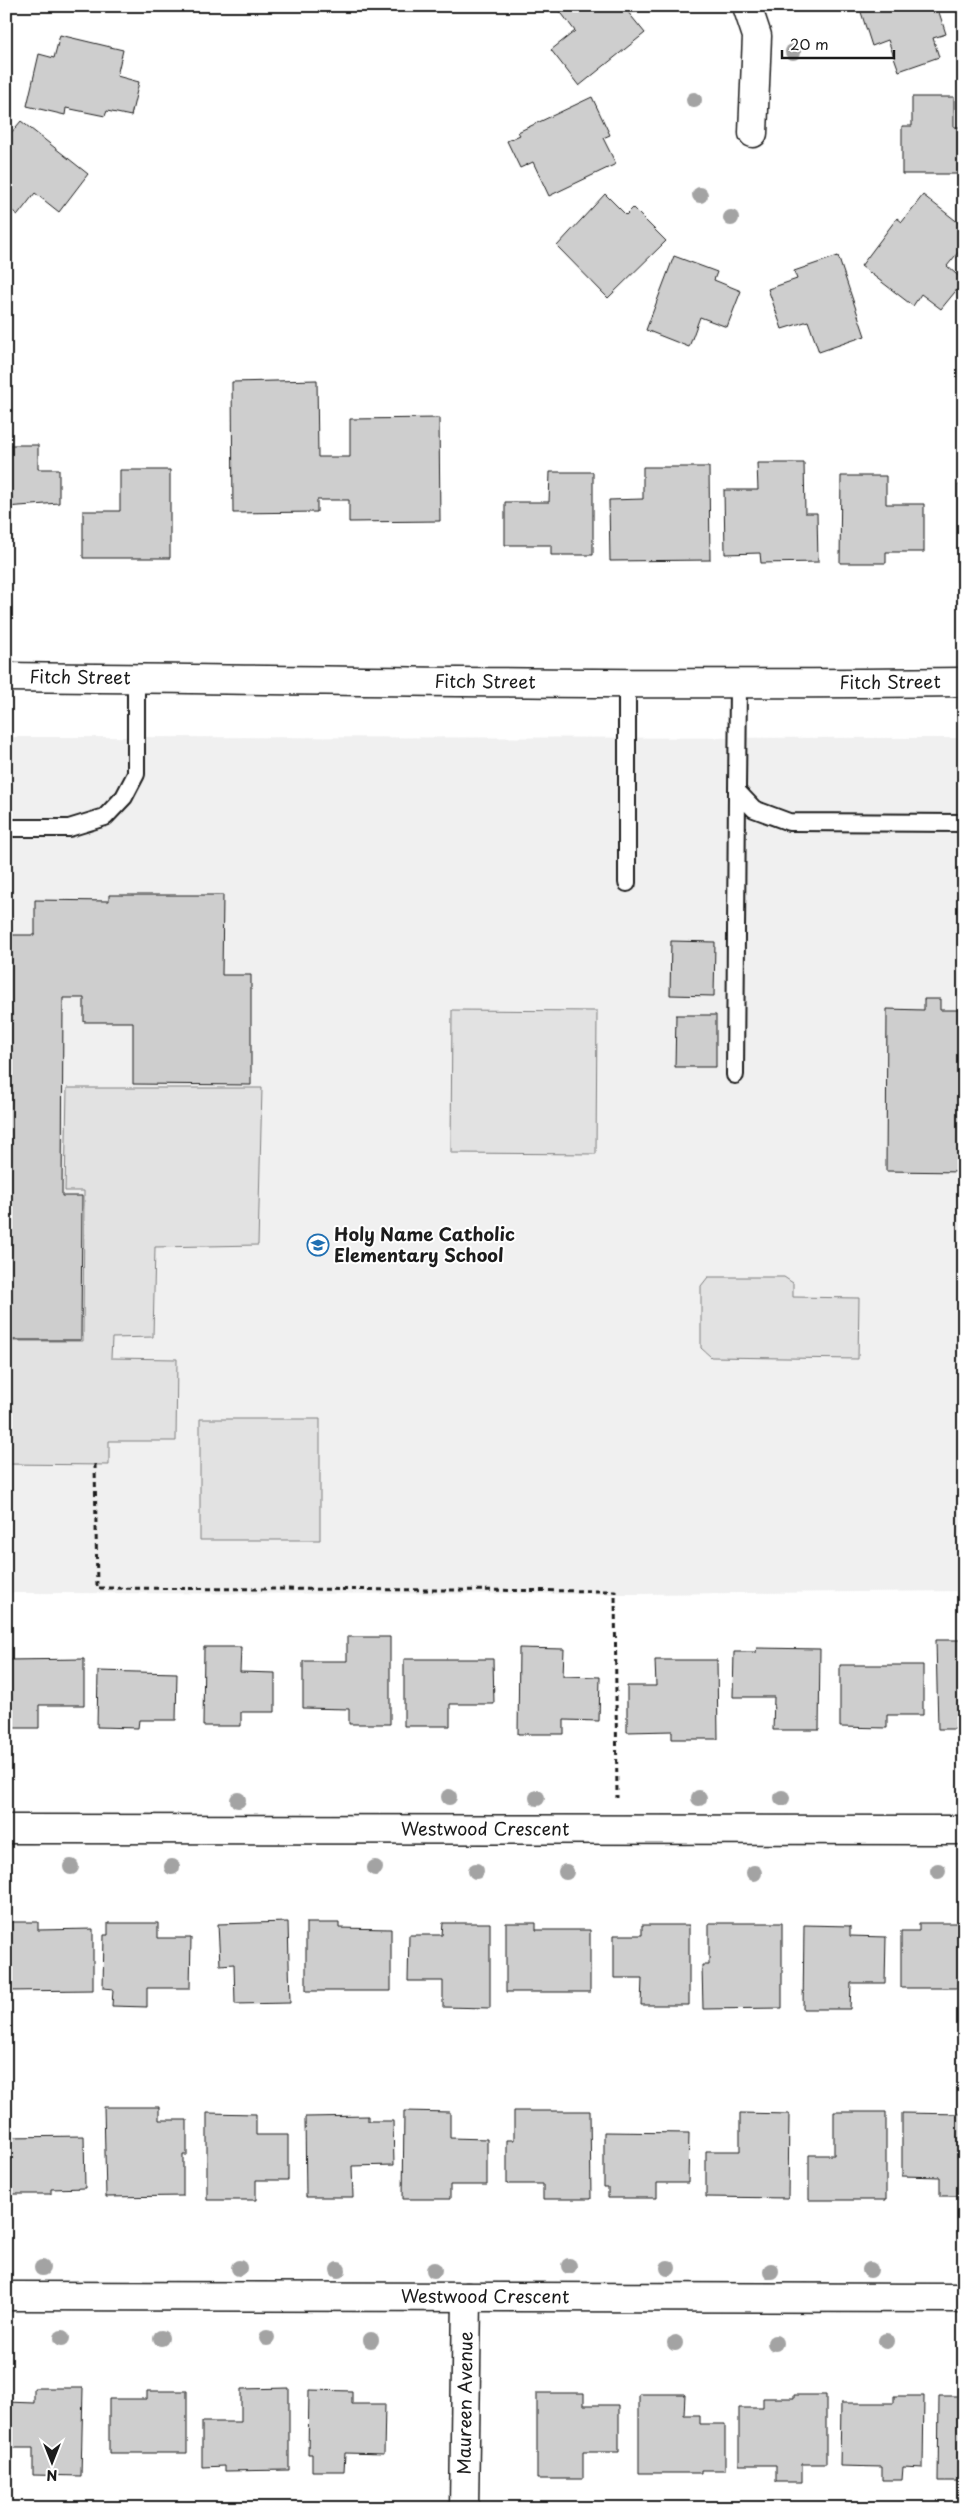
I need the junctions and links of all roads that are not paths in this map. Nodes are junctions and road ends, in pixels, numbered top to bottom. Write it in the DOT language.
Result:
graph roads {
  1 [pos="747,6"];
  2 [pos="753,133"];
  3 [pos="6,677"];
  4 [pos="136,678"];
  5 [pos="627,682"];
  6 [pos="964,682"];
  7 [pos="738,685"];
  8 [pos="737,791"];
  9 [pos="964,823"];
  10 [pos="6,828"];
  11 [pos="627,883"];
  12 [pos="735,1075"];
  13 [pos="6,1829"];
  14 [pos="964,1830"];
  15 [pos="6,2296"];
  16 [pos="467,2297"];
  17 [pos="964,2298"];
  18 [pos="464,2508"];
  1 -- 2 [label="street"];
  3 -- 4 [label="street, Fitch Street"];
  4 -- 5 [label="street, Fitch Street"];
  4 -- 10 [label="lane"];
  5 -- 7 [label="street, Fitch Street"];
  5 -- 11 [label="lane"];
  6 -- 7 [label="street, Fitch Street"];
  7 -- 8 [label="lane"];
  8 -- 9 [label="lane"];
  8 -- 12 [label="lane"];
  13 -- 14 [label="street, Westwood Crescent"];
  15 -- 16 [label="street, Westwood Crescent"];
  16 -- 17 [label="street, Westwood Crescent"];
  16 -- 18 [label="street, Maureen Avenue"];
}
